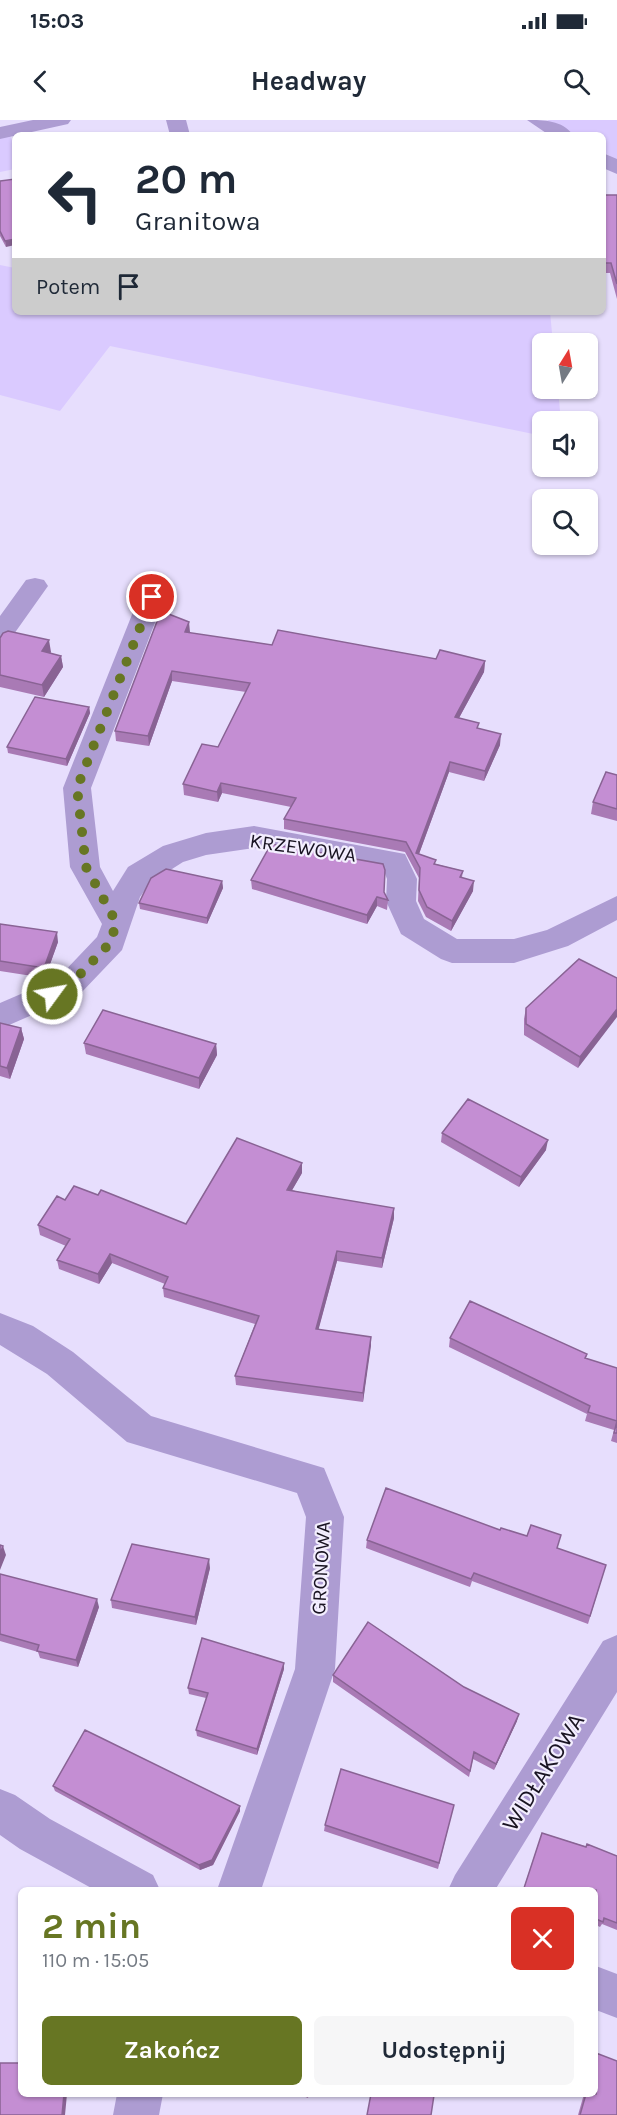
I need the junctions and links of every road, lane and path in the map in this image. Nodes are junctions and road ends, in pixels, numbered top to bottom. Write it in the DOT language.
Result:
graph roads {
  1 [pos="61,120"];
  2 [pos="537,120"];
  3 [pos="558,132"];
  4 [pos="0,133"];
  5 [pos="35,586"];
  6 [pos="152,597"];
  7 [pos="0,635"];
  8 [pos="617,907"];
  9 [pos="116,922"];
  10 [pos="0,1017"];
  11 [pos="0,1329"];
  12 [pos="617,1655"];
  13 [pos="0,1809"];
  14 [pos="132,1887"];
  15 [pos="240,1887"];
  16 [pos="472,1887"];
  17 [pos="598,1989"];
  18 [pos="617,1996"];
  19 [pos="139,2097"];
  20 [pos="136,2115"];
  1 -- 4 [label="street"];
  2 -- 3 [label="street"];
  5 -- 7 [label="street"];
  6 -- 9 [label="street"];
  8 -- 9 [label="street, KRZEWOWA"];
  9 -- 10 [label="street, KRZEWOWA"];
  11 -- 15 [label="street, GRONOWA"];
  12 -- 16 [label="street, WIDŁAKOWA"];
  13 -- 14 [label="street"];
  17 -- 18 [label="street"];
  19 -- 20 [label="street"];
}
